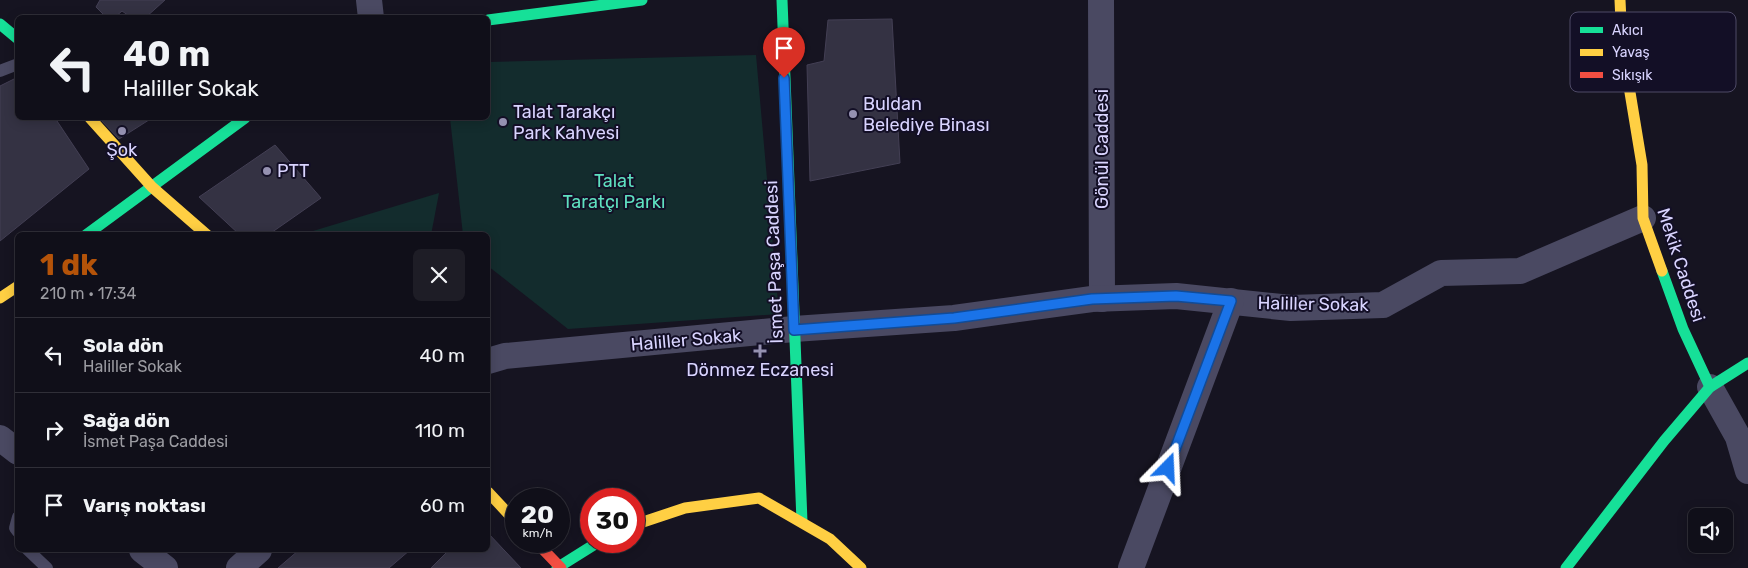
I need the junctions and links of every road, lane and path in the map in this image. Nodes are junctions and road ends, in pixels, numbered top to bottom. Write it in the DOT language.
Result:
graph roads {
  1 [pos="369,0"];
  2 [pos="642,0"];
  3 [pos="782,0"];
  4 [pos="1101,0"];
  5 [pos="371,15"];
  6 [pos="490,20"];
  7 [pos="0,24"];
  8 [pos="15,36"];
  9 [pos="15,65"];
  10 [pos="0,71"];
  11 [pos="1630,92"];
  12 [pos="92,120"];
  13 [pos="242,120"];
  14 [pos="152,187"];
  15 [pos="1643,218"];
  16 [pos="90,232"];
  17 [pos="204,232"];
  18 [pos="15,288"];
  19 [pos="0,298"];
  20 [pos="1102,299"];
  21 [pos="1231,301"];
  22 [pos="794,330"];
  23 [pos="490,360"];
  24 [pos="1748,363"];
  25 [pos="1710,387"];
  26 [pos="0,438"];
  27 [pos="15,450"];
  28 [pos="1748,471"];
  29 [pos="490,494"];
  30 [pos="505,510"];
  31 [pos="645,521"];
  32 [pos="802,522"];
  33 [pos="30,552"];
  34 [pos="144,552"];
  35 [pos="257,552"];
  36 [pos="546,553"];
  37 [pos="581,553"];
  38 [pos="559,567"];
  39 [pos="47,568"];
  40 [pos="164,568"];
  41 [pos="239,568"];
  42 [pos="861,568"];
  43 [pos="1131,568"];
  44 [pos="1566,568"];
  1 -- 5 [label="street"];
  2 -- 6 [label="street"];
  3 -- 22 [label="street, İsmet Paşa Caddesi"];
  4 -- 20 [label="street, Gönül Caddesi"];
  7 -- 8 [label="street"];
  9 -- 10 [label="lane"];
  11 -- 15 [label="street, Mekik Caddesi"];
  12 -- 14 [label="street"];
  13 -- 14 [label="street"];
  14 -- 16 [label="street"];
  14 -- 17 [label="street"];
  15 -- 21 [label="street, Haliller Sokak"];
  15 -- 25 [label="street, Mekik Caddesi"];
  18 -- 19 [label="street"];
  20 -- 21 [label="street, Haliller Sokak"];
  20 -- 22 [label="street, Haliller Sokak"];
  21 -- 43 [label="street"];
  22 -- 23 [label="street, Haliller Sokak"];
  22 -- 32 [label="street, İsmet Paşa Caddesi"];
  24 -- 25 [label="street"];
  25 -- 28 [label="street"];
  25 -- 44 [label="street"];
  26 -- 27 [label="street"];
  29 -- 30 [label="street"];
  31 -- 32 [label="street"];
  32 -- 42 [label="street"];
  33 -- 39 [label="lane"];
  34 -- 40 [label="street"];
  35 -- 41 [label="street"];
  36 -- 38 [label="street"];
  37 -- 38 [label="street"];
}
